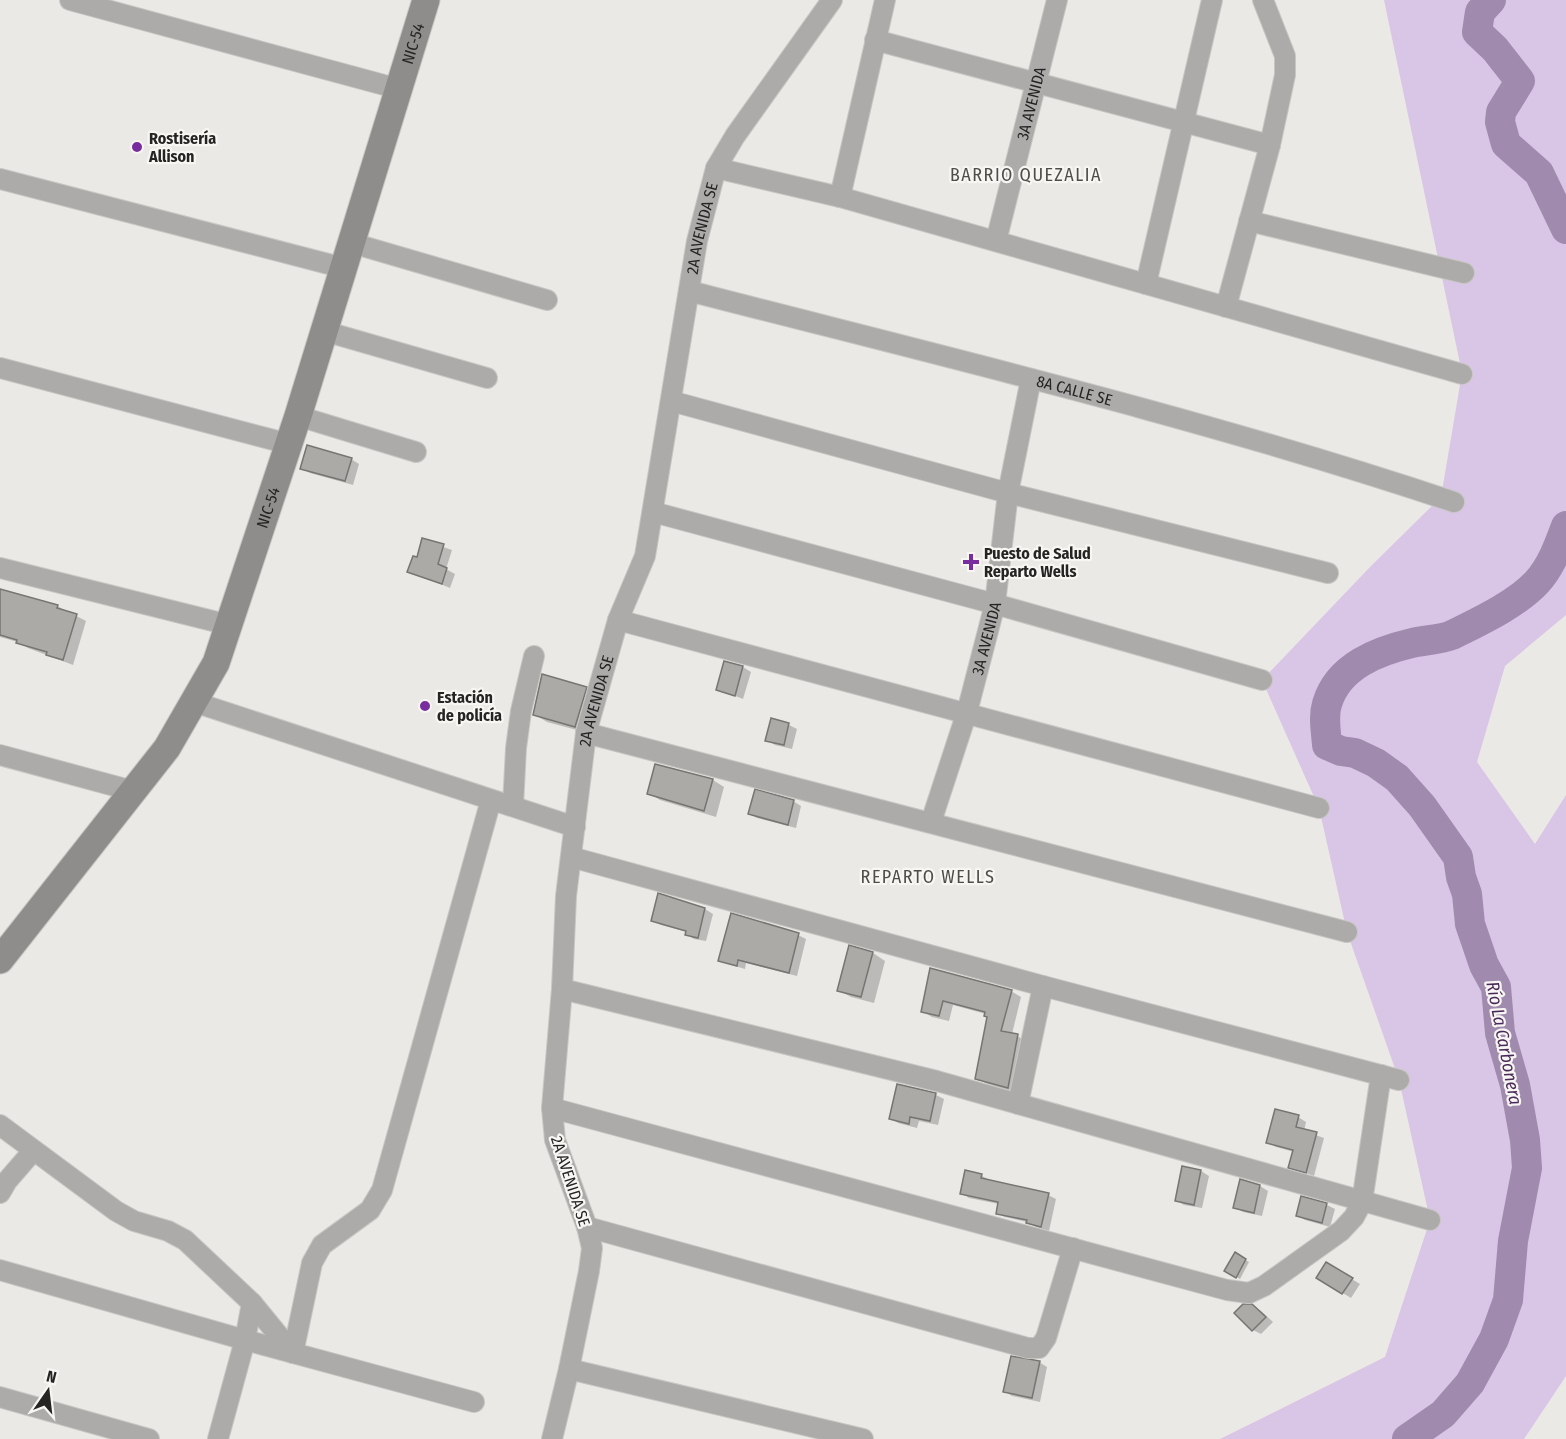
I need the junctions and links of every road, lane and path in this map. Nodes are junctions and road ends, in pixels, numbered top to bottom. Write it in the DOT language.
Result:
graph roads {
  1 [pos="70,0"];
  2 [pos="426,0"];
  3 [pos="832,0"];
  4 [pos="885,0"];
  5 [pos="1057,0"];
  6 [pos="1212,0"];
  7 [pos="1263,0"];
  8 [pos="875,40"];
  9 [pos="1036,83"];
  10 [pos="399,89"];
  11 [pos="1184,122"];
  12 [pos="1270,145"];
  13 [pos="716,168"];
  14 [pos="0,179"];
  15 [pos="840,197"];
  16 [pos="1249,221"];
  17 [pos="996,241"];
  18 [pos="348,256"];
  19 [pos="1464,273"];
  20 [pos="1146,284"];
  21 [pos="688,291"];
  22 [pos="547,300"];
  23 [pos="1226,306"];
  24 [pos="324,331"];
  25 [pos="0,368"];
  26 [pos="1462,374"];
  27 [pos="487,378"];
  28 [pos="1032,380"];
  29 [pos="671,401"];
  30 [pos="298,416"];
  31 [pos="289,444"];
  32 [pos="416,452"];
  33 [pos="1008,493"];
  34 [pos="1454,502"];
  35 [pos="653,512"];
  36 [pos="0,568"];
  37 [pos="1329,573"];
  38 [pos="995,604"];
  39 [pos="618,620"];
  40 [pos="229,625"];
  41 [pos="534,656"];
  42 [pos="1262,680"];
  43 [pos="194,702"];
  44 [pos="967,712"];
  45 [pos="586,733"];
  46 [pos="0,755"];
  47 [pos="133,791"];
  48 [pos="491,800"];
  49 [pos="513,806"];
  50 [pos="1319,808"];
  51 [pos="931,822"];
  52 [pos="575,827"];
  53 [pos="571,857"];
  54 [pos="1347,932"];
  55 [pos="1,958"];
  56 [pos="1043,986"];
  57 [pos="562,989"];
  58 [pos="1018,1104"];
  59 [pos="552,1108"];
  60 [pos="0,1125"];
  61 [pos="33,1151"];
  62 [pos="0,1193"];
  63 [pos="1362,1202"];
  64 [pos="1430,1220"];
  65 [pos="586,1227"];
  66 [pos="1073,1248"];
  67 [pos="0,1270"];
  68 [pos="252,1303"];
  69 [pos="245,1340"];
  70 [pos="293,1353"];
  71 [pos="569,1369"];
  72 [pos="0,1397"];
  73 [pos="474,1402"];
  74 [pos="149,1439"];
  75 [pos="218,1439"];
  76 [pos="552,1439"];
  77 [pos="863,1439"];
  1 -- 10 [label="street"];
  2 -- 10 [label="main road, NIC-54 / NIC-54"];
  3 -- 13 [label="street, 2A AVENIDA SE"];
  4 -- 8 [label="street"];
  5 -- 9 [label="street, 3A AVENIDA"];
  6 -- 11 [label="street"];
  7 -- 12 [label="street"];
  8 -- 9 [label="street"];
  8 -- 15 [label="street"];
  9 -- 11 [label="street"];
  9 -- 17 [label="street, 3A AVENIDA"];
  10 -- 18 [label="main road, NIC-54 / NIC-54"];
  11 -- 12 [label="street"];
  11 -- 20 [label="street"];
  12 -- 16 [label="street"];
  13 -- 15 [label="street"];
  13 -- 21 [label="street, 2A AVENIDA SE"];
  14 -- 18 [label="street"];
  15 -- 17 [label="street"];
  16 -- 19 [label="street"];
  16 -- 23 [label="street"];
  17 -- 20 [label="street"];
  18 -- 22 [label="street"];
  18 -- 24 [label="main road, NIC-54 / NIC-54"];
  20 -- 23 [label="street"];
  21 -- 28 [label="street, 8A CALLE SE"];
  21 -- 29 [label="street, 2A AVENIDA SE"];
  23 -- 26 [label="street"];
  24 -- 27 [label="street"];
  24 -- 30 [label="main road, NIC-54 / NIC-54"];
  25 -- 31 [label="street"];
  28 -- 33 [label="street, 3A AVENIDA"];
  28 -- 34 [label="street, 8A CALLE SE"];
  29 -- 33 [label="street"];
  29 -- 35 [label="street, 2A AVENIDA SE"];
  30 -- 31 [label="main road, NIC-54 / NIC-54"];
  30 -- 32 [label="street"];
  31 -- 40 [label="main road, NIC-54 / NIC-54"];
  33 -- 37 [label="street"];
  33 -- 38 [label="street, 3A AVENIDA"];
  35 -- 38 [label="street"];
  35 -- 39 [label="street, 2A AVENIDA SE"];
  36 -- 40 [label="street"];
  38 -- 42 [label="street"];
  38 -- 44 [label="street, 3A AVENIDA"];
  39 -- 44 [label="street"];
  39 -- 45 [label="street, 2A AVENIDA SE"];
  40 -- 43 [label="main road, NIC-54 / NIC-54"];
  41 -- 49 [label="street"];
  43 -- 47 [label="main road, NIC-54 / NIC-54"];
  43 -- 48 [label="street"];
  44 -- 50 [label="street"];
  44 -- 51 [label="street, 3A AVENIDA"];
  45 -- 51 [label="street"];
  45 -- 52 [label="street, 2A AVENIDA SE"];
  46 -- 47 [label="street"];
  47 -- 55 [label="main road, NIC-54 / NIC-54"];
  48 -- 49 [label="street"];
  48 -- 70 [label="street"];
  49 -- 52 [label="street"];
  51 -- 54 [label="street"];
  52 -- 53 [label="street, 2A AVENIDA SE"];
  53 -- 56 [label="street"];
  53 -- 57 [label="street, 2A AVENIDA SE"];
  56 -- 58 [label="street"];
  56 -- 63 [label="street"];
  57 -- 58 [label="street"];
  57 -- 59 [label="street, 2A AVENIDA SE"];
  58 -- 63 [label="street"];
  59 -- 65 [label="street, 2A AVENIDA SE"];
  59 -- 66 [label="street"];
  60 -- 61 [label="street"];
  61 -- 62 [label="street"];
  61 -- 68 [label="street"];
  63 -- 64 [label="street"];
  63 -- 66 [label="street"];
  65 -- 66 [label="street"];
  65 -- 71 [label="street, 2A AVENIDA SE"];
  67 -- 69 [label="street"];
  68 -- 69 [label="street"];
  68 -- 70 [label="street"];
  69 -- 70 [label="street"];
  69 -- 75 [label="street"];
  70 -- 73 [label="street"];
  71 -- 76 [label="street, 2A AVENIDA SE"];
  71 -- 77 [label="street"];
  72 -- 74 [label="street"];
}
